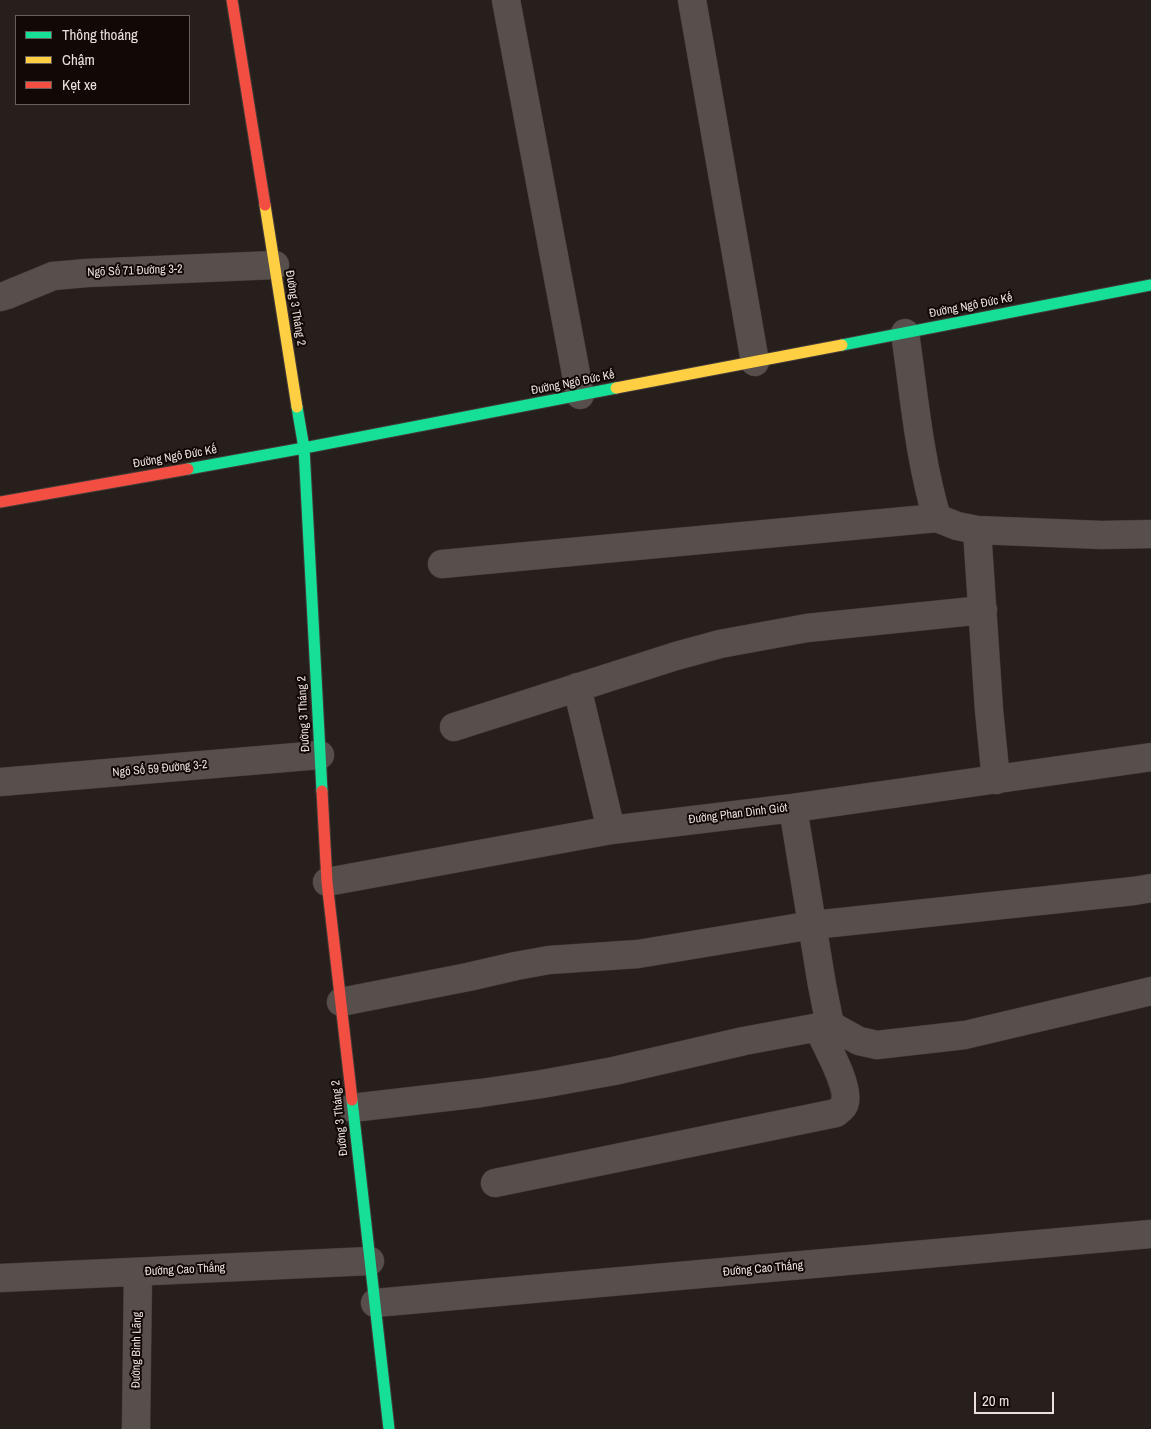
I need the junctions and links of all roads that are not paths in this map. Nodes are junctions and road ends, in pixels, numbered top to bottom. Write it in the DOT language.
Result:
graph roads {
  1 [pos="232,0"];
  2 [pos="506,0"];
  3 [pos="692,0"];
  4 [pos="275,265"];
  5 [pos="1151,285"];
  6 [pos="0,297"];
  7 [pos="905,333"];
  8 [pos="755,362"];
  9 [pos="580,395"];
  10 [pos="304,448"];
  11 [pos="0,502"];
  12 [pos="937,518"];
  13 [pos="977,530"];
  14 [pos="1151,534"];
  15 [pos="442,564"];
  16 [pos="983,610"];
  17 [pos="577,688"];
  18 [pos="454,727"];
  19 [pos="320,755"];
  20 [pos="1151,757"];
  21 [pos="996,780"];
  22 [pos="0,782"];
  23 [pos="793,808"];
  24 [pos="611,830"];
  25 [pos="327,882"];
  26 [pos="1151,888"];
  27 [pos="813,925"];
  28 [pos="1151,991"];
  29 [pos="341,1002"];
  30 [pos="824,1026"];
  31 [pos="352,1108"];
  32 [pos="495,1183"];
  33 [pos="1151,1234"];
  34 [pos="370,1261"];
  35 [pos="138,1272"];
  36 [pos="0,1278"];
  37 [pos="375,1303"];
  38 [pos="136,1429"];
  39 [pos="389,1429"];
  1 -- 4 [label="main road, Đường 3 Tháng 2"];
  2 -- 9 [label="street"];
  3 -- 8 [label="street"];
  4 -- 6 [label="street, Ngõ Số 71 Đường 3-2"];
  4 -- 10 [label="main road, Đường 3 Tháng 2"];
  5 -- 7 [label="main road, Đường Ngô Đức Kế"];
  7 -- 8 [label="main road, Đường Ngô Đức Kế"];
  7 -- 12 [label="street"];
  8 -- 9 [label="main road, Đường Ngô Đức Kế"];
  9 -- 10 [label="main road, Đường Ngô Đức Kế"];
  10 -- 11 [label="main road, Đường Ngô Đức Kế"];
  10 -- 19 [label="main road, Đường 3 Tháng 2"];
  12 -- 13 [label="street"];
  12 -- 15 [label="street"];
  13 -- 14 [label="street"];
  13 -- 16 [label="street"];
  16 -- 17 [label="street"];
  16 -- 21 [label="street"];
  17 -- 18 [label="street"];
  17 -- 24 [label="street"];
  19 -- 22 [label="street, Ngõ Số 59 Đường 3-2"];
  19 -- 25 [label="main road, Đường 3 Tháng 2"];
  20 -- 21 [label="street, Đường Phan Dình Giót"];
  21 -- 23 [label="street, Đường Phan Dình Giót"];
  23 -- 24 [label="street, Đường Phan Dình Giót"];
  23 -- 27 [label="street"];
  24 -- 25 [label="street, Đường Phan Dình Giót"];
  25 -- 29 [label="main road, Đường 3 Tháng 2"];
  26 -- 27 [label="street"];
  27 -- 29 [label="street"];
  27 -- 30 [label="street"];
  28 -- 30 [label="street"];
  29 -- 31 [label="main road, Đường 3 Tháng 2"];
  30 -- 31 [label="street"];
  30 -- 32 [label="street"];
  31 -- 34 [label="main road, Đường 3 Tháng 2"];
  33 -- 37 [label="street, Đường Cao Thắng"];
  34 -- 35 [label="street, Đường Cao Thắng"];
  34 -- 37 [label="main road, Đường 3 Tháng 2"];
  35 -- 36 [label="street, Đường Cao Thắng"];
  35 -- 38 [label="street, Đường Binh Lãng"];
  37 -- 39 [label="main road, Đường 3 Tháng 2"];
}
